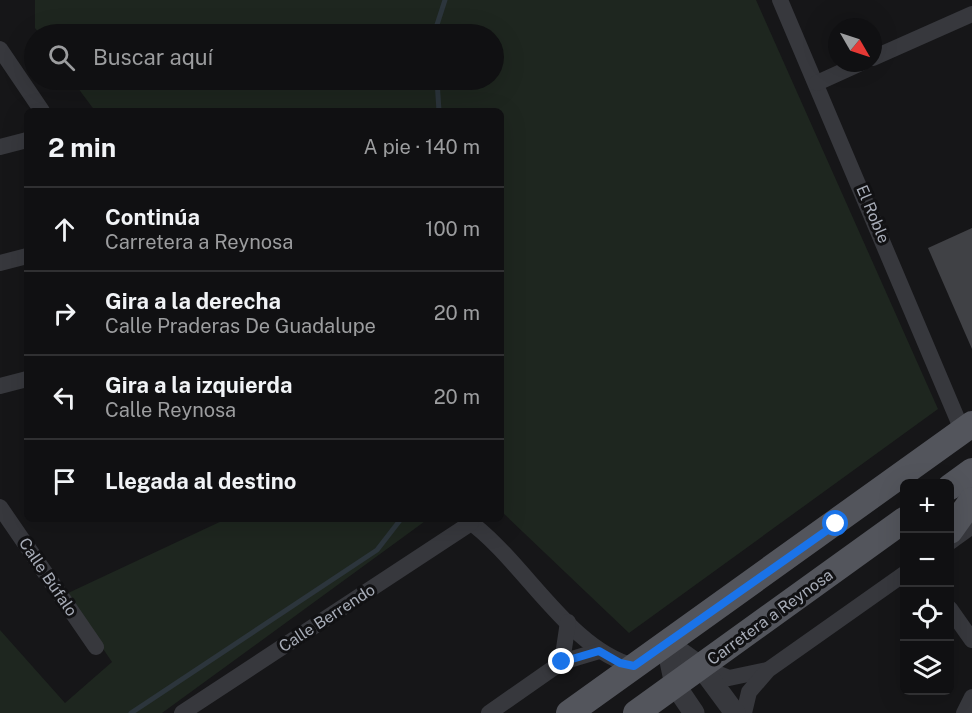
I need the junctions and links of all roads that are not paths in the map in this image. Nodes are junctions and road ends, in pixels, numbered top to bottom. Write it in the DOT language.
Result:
graph roads {
  1 [pos="780,0"];
  2 [pos="972,14"];
  3 [pos="0,49"];
  4 [pos="882,54"];
  5 [pos="840,72"];
  6 [pos="817,82"];
  7 [pos="24,84"];
  8 [pos="28,90"];
  9 [pos="40,108"];
  10 [pos="24,141"];
  11 [pos="0,147"];
  12 [pos="24,257"];
  13 [pos="0,263"];
  14 [pos="24,380"];
  15 [pos="0,386"];
  16 [pos="967,427"];
  17 [pos="972,471"];
  18 [pos="954,484"];
  19 [pos="972,500"];
  20 [pos="0,507"];
  21 [pos="468,522"];
  22 [pos="470,522"];
  23 [pos="900,523"];
  24 [pos="954,525"];
  25 [pos="972,526"];
  26 [pos="954,539"];
  27 [pos="900,577"];
  28 [pos="954,615"];
  29 [pos="568,622"];
  30 [pos="972,640"];
  31 [pos="666,642"];
  32 [pos="96,647"];
  33 [pos="599,651"];
  34 [pos="562,662"];
  35 [pos="634,666"];
  36 [pos="701,667"];
  37 [pos="768,670"];
  38 [pos="675,685"];
  39 [pos="972,697"];
  40 [pos="182,713"];
  41 [pos="489,713"];
  42 [pos="569,713"];
  43 [pos="636,713"];
  44 [pos="694,713"];
  45 [pos="735,713"];
  46 [pos="744,713"];
  47 [pos="964,713"];
  1 -- 6 [label="street, El Roble"];
  2 -- 4 [label="street"];
  3 -- 7 [label="street"];
  5 -- 6 [label="street"];
  6 -- 16 [label="street, El Roble"];
  8 -- 9 [label="street"];
  10 -- 11 [label="street"];
  12 -- 13 [label="street"];
  14 -- 15 [label="street"];
  16 -- 31 [label="main road"];
  17 -- 18 [label="main road"];
  19 -- 24 [label="main road"];
  20 -- 32 [label="street, Calle Búfalo"];
  21 -- 40 [label="street, Calle Berrendo"];
  22 -- 29 [label="street"];
  23 -- 36 [label="main road, Carretera a Reynosa"];
  25 -- 26 [label="street"];
  27 -- 37 [label="street"];
  28 -- 30 [label="street"];
  29 -- 33 [label="street"];
  29 -- 34 [label="street"];
  31 -- 35 [label="main road"];
  31 -- 36 [label="street"];
  31 -- 38 [label="street"];
  33 -- 34 [label="street"];
  33 -- 35 [label="street"];
  34 -- 41 [label="street"];
  35 -- 42 [label="main road"];
  36 -- 37 [label="street"];
  36 -- 38 [label="main road, Carretera a Reynosa"];
  36 -- 45 [label="street"];
  37 -- 46 [label="street"];
  38 -- 43 [label="main road, Carretera a Reynosa"];
  38 -- 44 [label="street"];
  39 -- 47 [label="street"];
}
